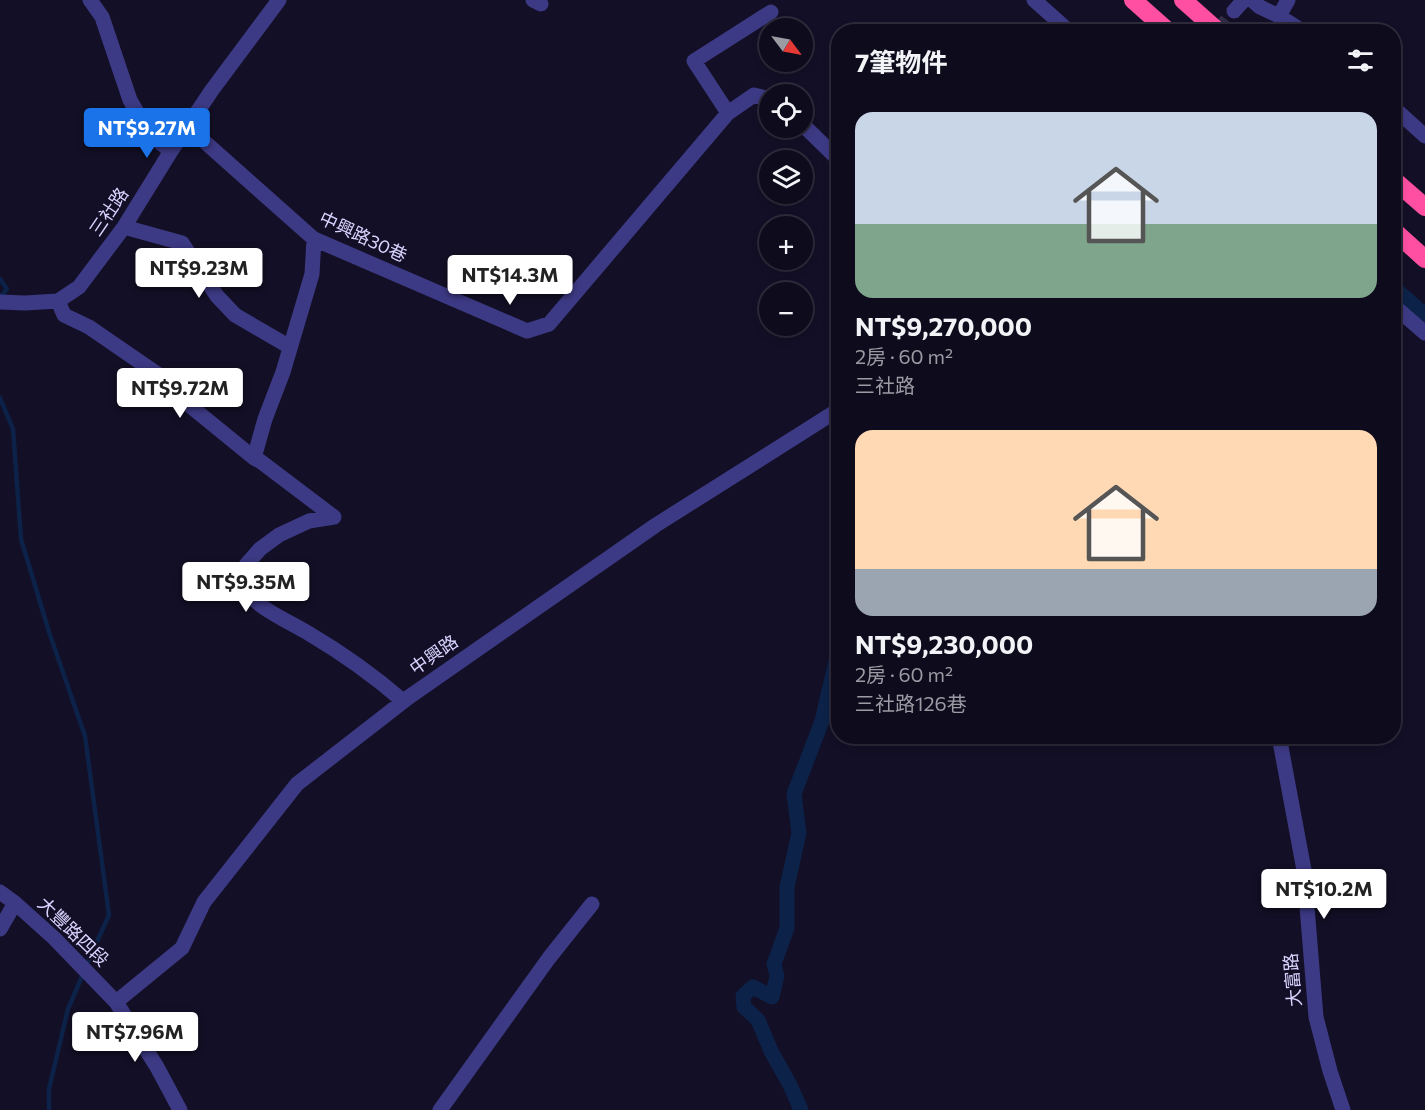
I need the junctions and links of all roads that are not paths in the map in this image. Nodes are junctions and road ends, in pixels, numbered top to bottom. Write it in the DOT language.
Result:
graph roads {
  1 [pos="90,0"];
  2 [pos="279,0"];
  3 [pos="1034,0"];
  4 [pos="1133,0"];
  5 [pos="1183,0"];
  6 [pos="1252,0"];
  7 [pos="1288,0"];
  8 [pos="771,12"];
  9 [pos="1280,16"];
  10 [pos="1061,24"];
  11 [pos="1160,24"];
  12 [pos="1210,24"];
  13 [pos="1292,24"];
  14 [pos="759,96"];
  15 [pos="728,113"];
  16 [pos="1401,114"];
  17 [pos="188,127"];
  18 [pos="813,135"];
  19 [pos="1425,136"];
  20 [pos="171,151"];
  21 [pos="831,152"];
  22 [pos="1401,186"];
  23 [pos="1425,207"];
  24 [pos="124,227"];
  25 [pos="1401,237"];
  26 [pos="314,239"];
  27 [pos="1425,259"];
  28 [pos="58,301"];
  29 [pos="2,302"];
  30 [pos="1401,312"];
  31 [pos="1425,333"];
  32 [pos="290,347"];
  33 [pos="831,414"];
  34 [pos="254,458"];
  35 [pos="403,701"];
  36 [pos="1280,744"];
  37 [pos="0,892"];
  38 [pos="15,903"];
  39 [pos="592,904"];
  40 [pos="0,929"];
  41 [pos="116,1002"];
  42 [pos="180,1110"];
  43 [pos="440,1110"];
  44 [pos="1343,1110"];
  1 -- 20 [label="street"];
  2 -- 17 [label="street, 三社路"];
  3 -- 10 [label="street"];
  4 -- 11 [label="highway"];
  5 -- 12 [label="highway"];
  6 -- 9 [label="street"];
  7 -- 9 [label="street"];
  8 -- 15 [label="street"];
  9 -- 13 [label="street"];
  14 -- 15 [label="street, 中興路30巷"];
  15 -- 26 [label="street, 中興路30巷"];
  16 -- 19 [label="street"];
  17 -- 20 [label="street, 三社路"];
  17 -- 26 [label="street, 中興路30巷"];
  18 -- 21 [label="street"];
  20 -- 24 [label="street, 三社路"];
  22 -- 23 [label="highway"];
  24 -- 28 [label="street, 三社路"];
  24 -- 32 [label="street"];
  25 -- 27 [label="highway"];
  26 -- 32 [label="street"];
  28 -- 29 [label="street"];
  28 -- 34 [label="street"];
  30 -- 31 [label="street"];
  32 -- 34 [label="street"];
  33 -- 35 [label="street, 中興路"];
  34 -- 35 [label="street"];
  35 -- 41 [label="street, 中興路"];
  36 -- 44 [label="street, 大富路"];
  37 -- 38 [label="street, 大豐路四段"];
  38 -- 40 [label="street"];
  38 -- 41 [label="street, 大豐路四段"];
  39 -- 43 [label="street"];
  41 -- 42 [label="street, 大豐路四段"];
}
